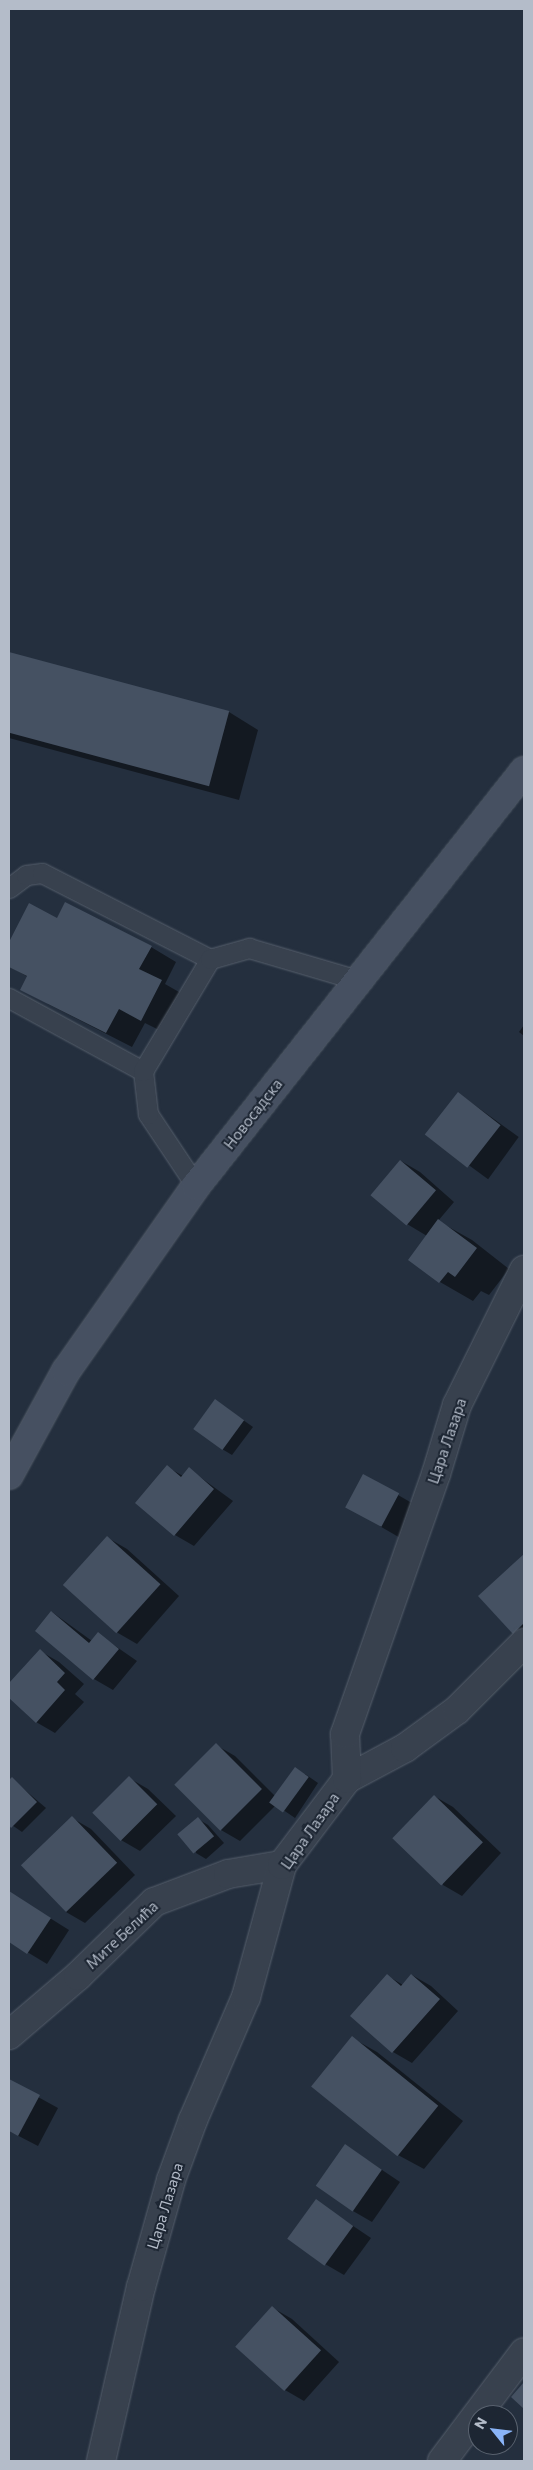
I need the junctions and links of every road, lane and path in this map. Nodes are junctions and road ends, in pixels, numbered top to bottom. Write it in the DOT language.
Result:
graph roads {
  1 [pos="524,771"];
  2 [pos="9,888"];
  3 [pos="210,959"];
  4 [pos="358,980"];
  5 [pos="9,998"];
  6 [pos="143,1071"];
  7 [pos="196,1186"];
  8 [pos="524,1270"];
  9 [pos="9,1475"];
  10 [pos="524,1643"];
  11 [pos="347,1779"];
  12 [pos="282,1865"];
  13 [pos="9,2034"];
  14 [pos="524,2352"];
  15 [pos="101,2461"];
  16 [pos="442,2461"];
  1 -- 4 [label="main road, Новосадска"];
  2 -- 3 [label="lane"];
  3 -- 4 [label="lane"];
  3 -- 6 [label="lane"];
  4 -- 7 [label="main road, Новосадска"];
  5 -- 6 [label="lane"];
  6 -- 7 [label="lane"];
  7 -- 9 [label="main road, Новосадска"];
  8 -- 11 [label="street, Цара Лазара"];
  10 -- 11 [label="street"];
  11 -- 12 [label="street, Цара Лазара"];
  12 -- 13 [label="street, Мите Белића"];
  12 -- 15 [label="street, Цара Лазара"];
  14 -- 16 [label="street"];
}
